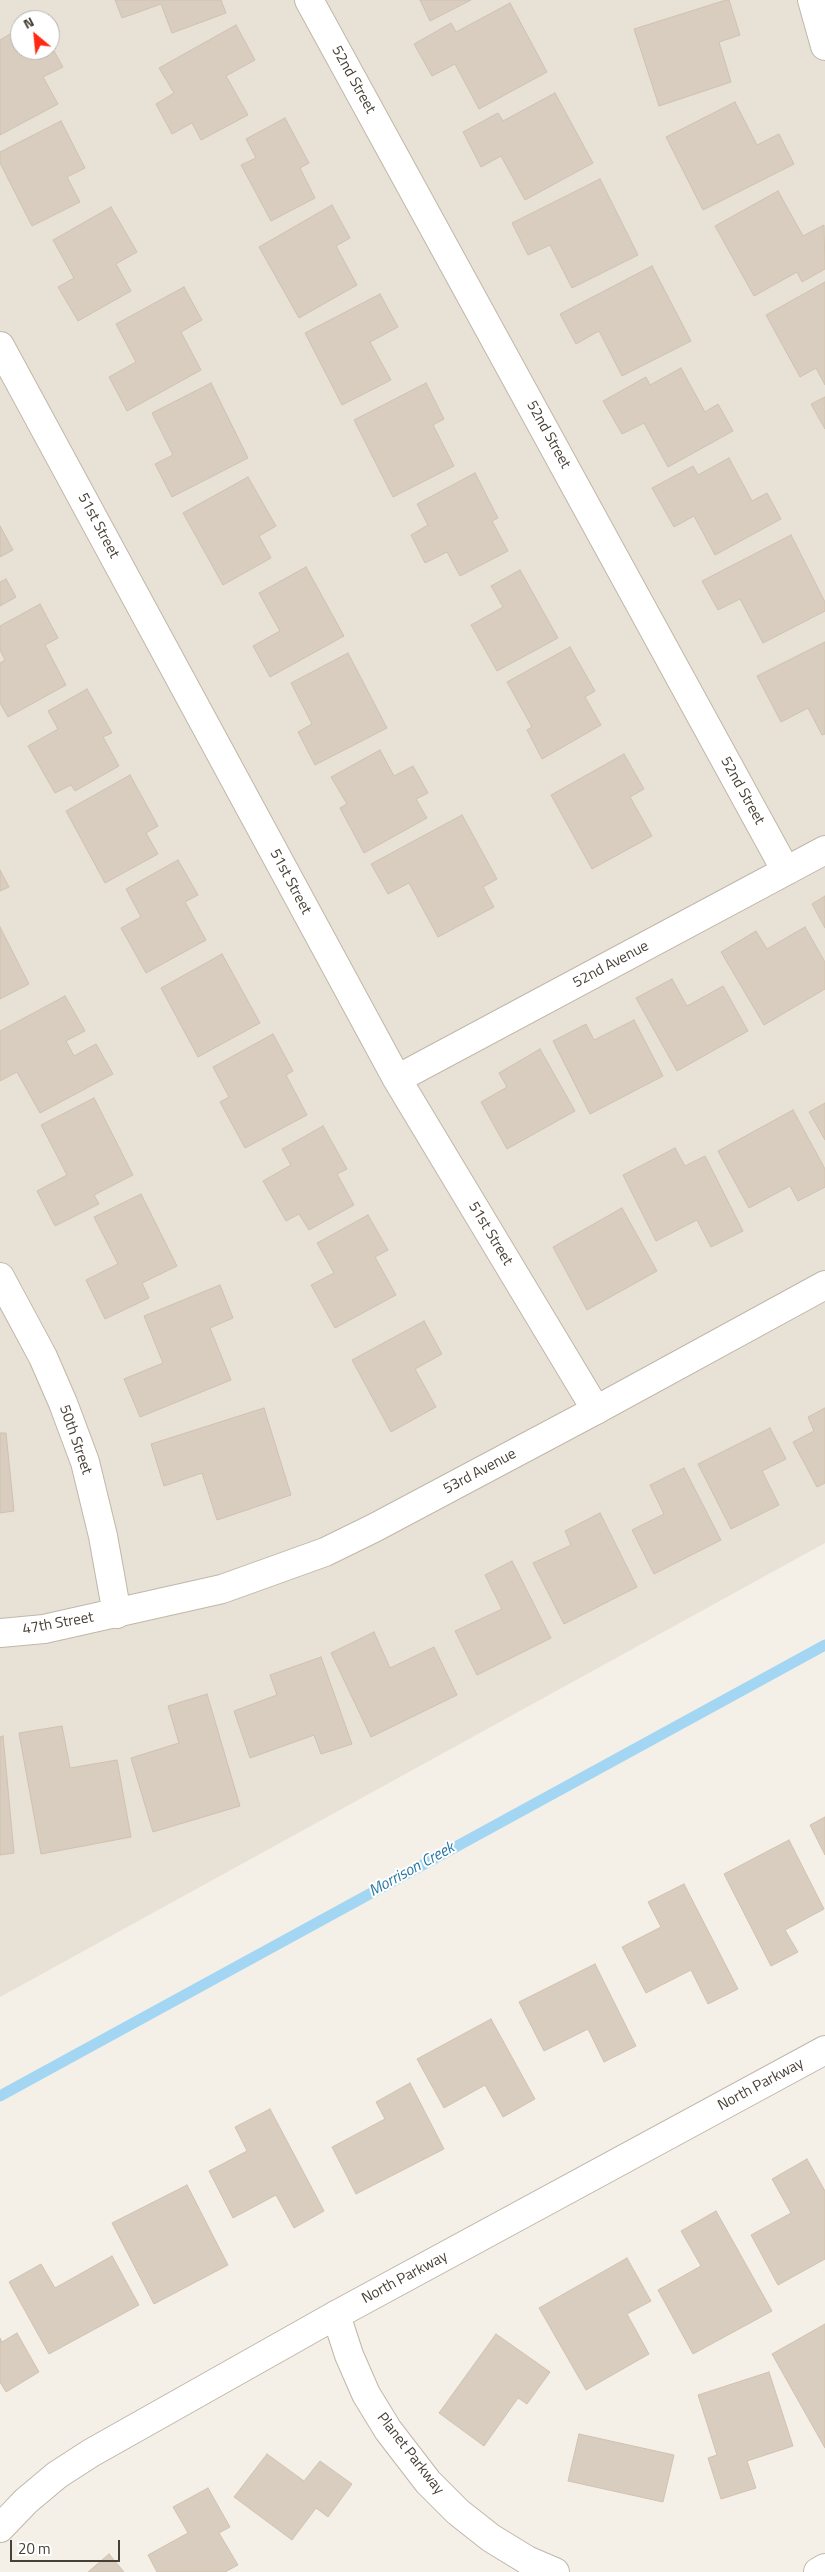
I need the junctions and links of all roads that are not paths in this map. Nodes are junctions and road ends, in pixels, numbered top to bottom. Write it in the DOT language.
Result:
graph roads {
  1 [pos="309,0"];
  2 [pos="812,0"];
  3 [pos="825,46"];
  4 [pos="0,346"];
  5 [pos="825,850"];
  6 [pos="786,871"];
  7 [pos="397,1079"];
  8 [pos="0,1278"];
  9 [pos="825,1285"];
  10 [pos="596,1410"];
  11 [pos="116,1614"];
  12 [pos="0,1633"];
  13 [pos="825,2050"];
  14 [pos="336,2315"];
  15 [pos="0,2528"];
  16 [pos="825,2568"];
  17 [pos="555,2572"];
  18 [pos="818,2572"];
  1 -- 6 [label="street, 52nd Street"];
  2 -- 3 [label="street"];
  4 -- 7 [label="street, 51st Street"];
  5 -- 6 [label="street, 52nd Avenue"];
  6 -- 7 [label="street, 52nd Avenue"];
  7 -- 10 [label="street, 51st Street"];
  8 -- 11 [label="street, 50th Street"];
  9 -- 10 [label="street, 53rd Avenue"];
  10 -- 11 [label="street, 53rd Avenue"];
  11 -- 12 [label="street, 47th Street"];
  13 -- 14 [label="street, North Parkway"];
  14 -- 15 [label="street, North Parkway"];
  14 -- 17 [label="street, Planet Parkway"];
  16 -- 18 [label="street"];
}
